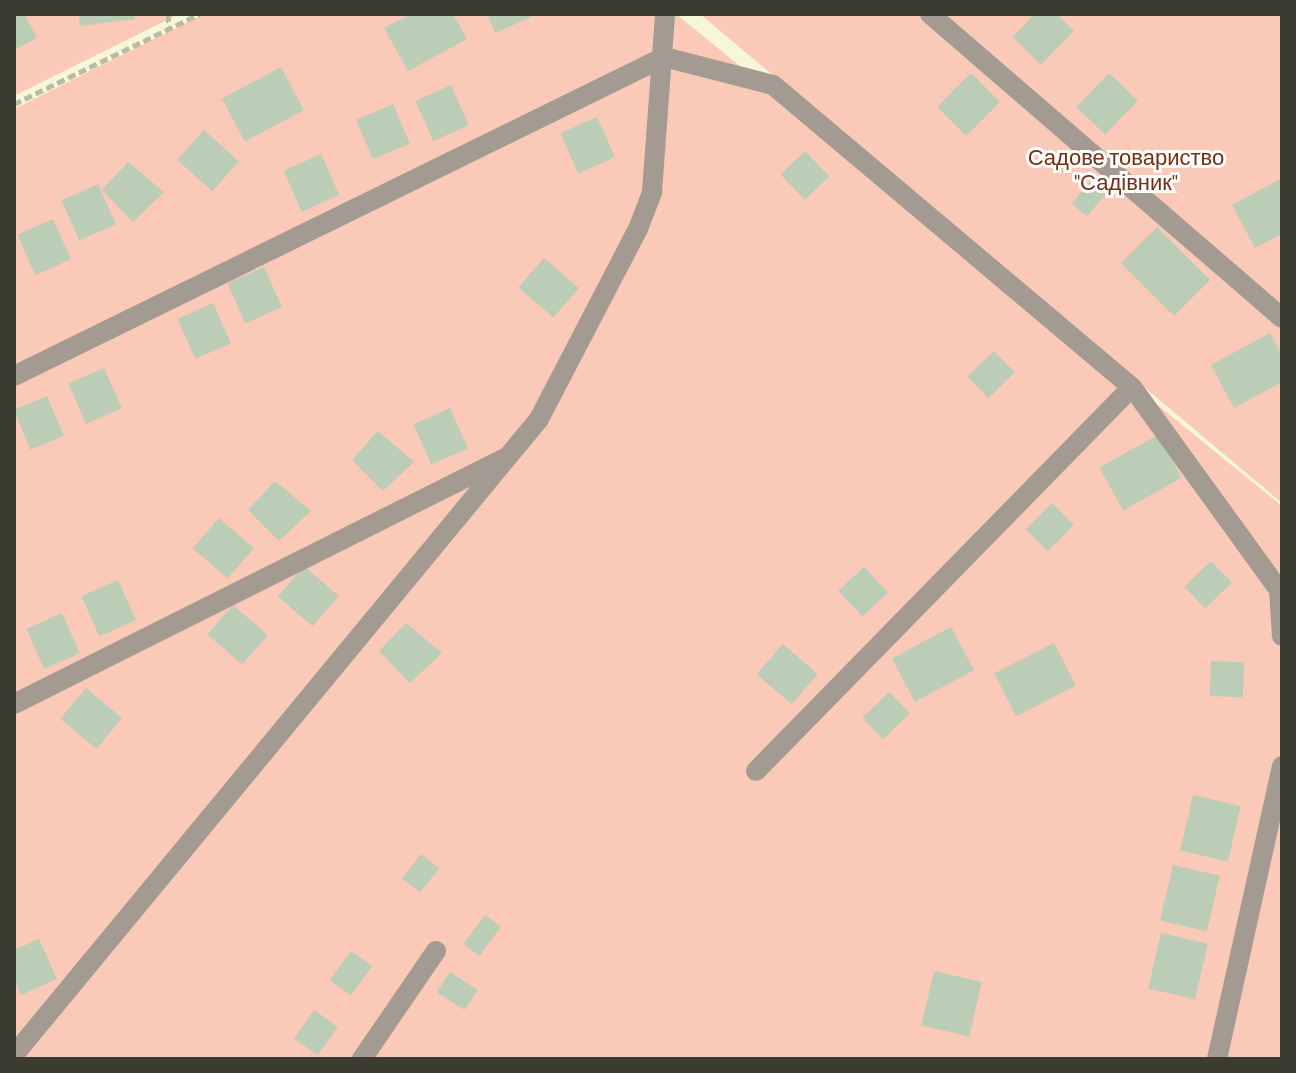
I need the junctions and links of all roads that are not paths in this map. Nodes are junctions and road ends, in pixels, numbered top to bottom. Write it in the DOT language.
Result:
graph roads {
  1 [pos="665,14"];
  2 [pos="930,14"];
  3 [pos="664,57"];
  4 [pos="1282,318"];
  5 [pos="14,376"];
  6 [pos="1132,387"];
  7 [pos="512,455"];
  8 [pos="1282,636"];
  9 [pos="14,704"];
  10 [pos="1282,766"];
  11 [pos="756,771"];
  12 [pos="436,951"];
  13 [pos="14,1055"];
  14 [pos="362,1059"];
  15 [pos="1217,1059"];
  1 -- 3 [label="lane"];
  2 -- 4 [label="lane"];
  3 -- 5 [label="lane"];
  3 -- 6 [label="lane"];
  3 -- 7 [label="lane"];
  6 -- 8 [label="lane"];
  6 -- 11 [label="lane"];
  7 -- 9 [label="lane"];
  7 -- 13 [label="lane"];
  10 -- 15 [label="lane"];
  12 -- 14 [label="lane"];
}
